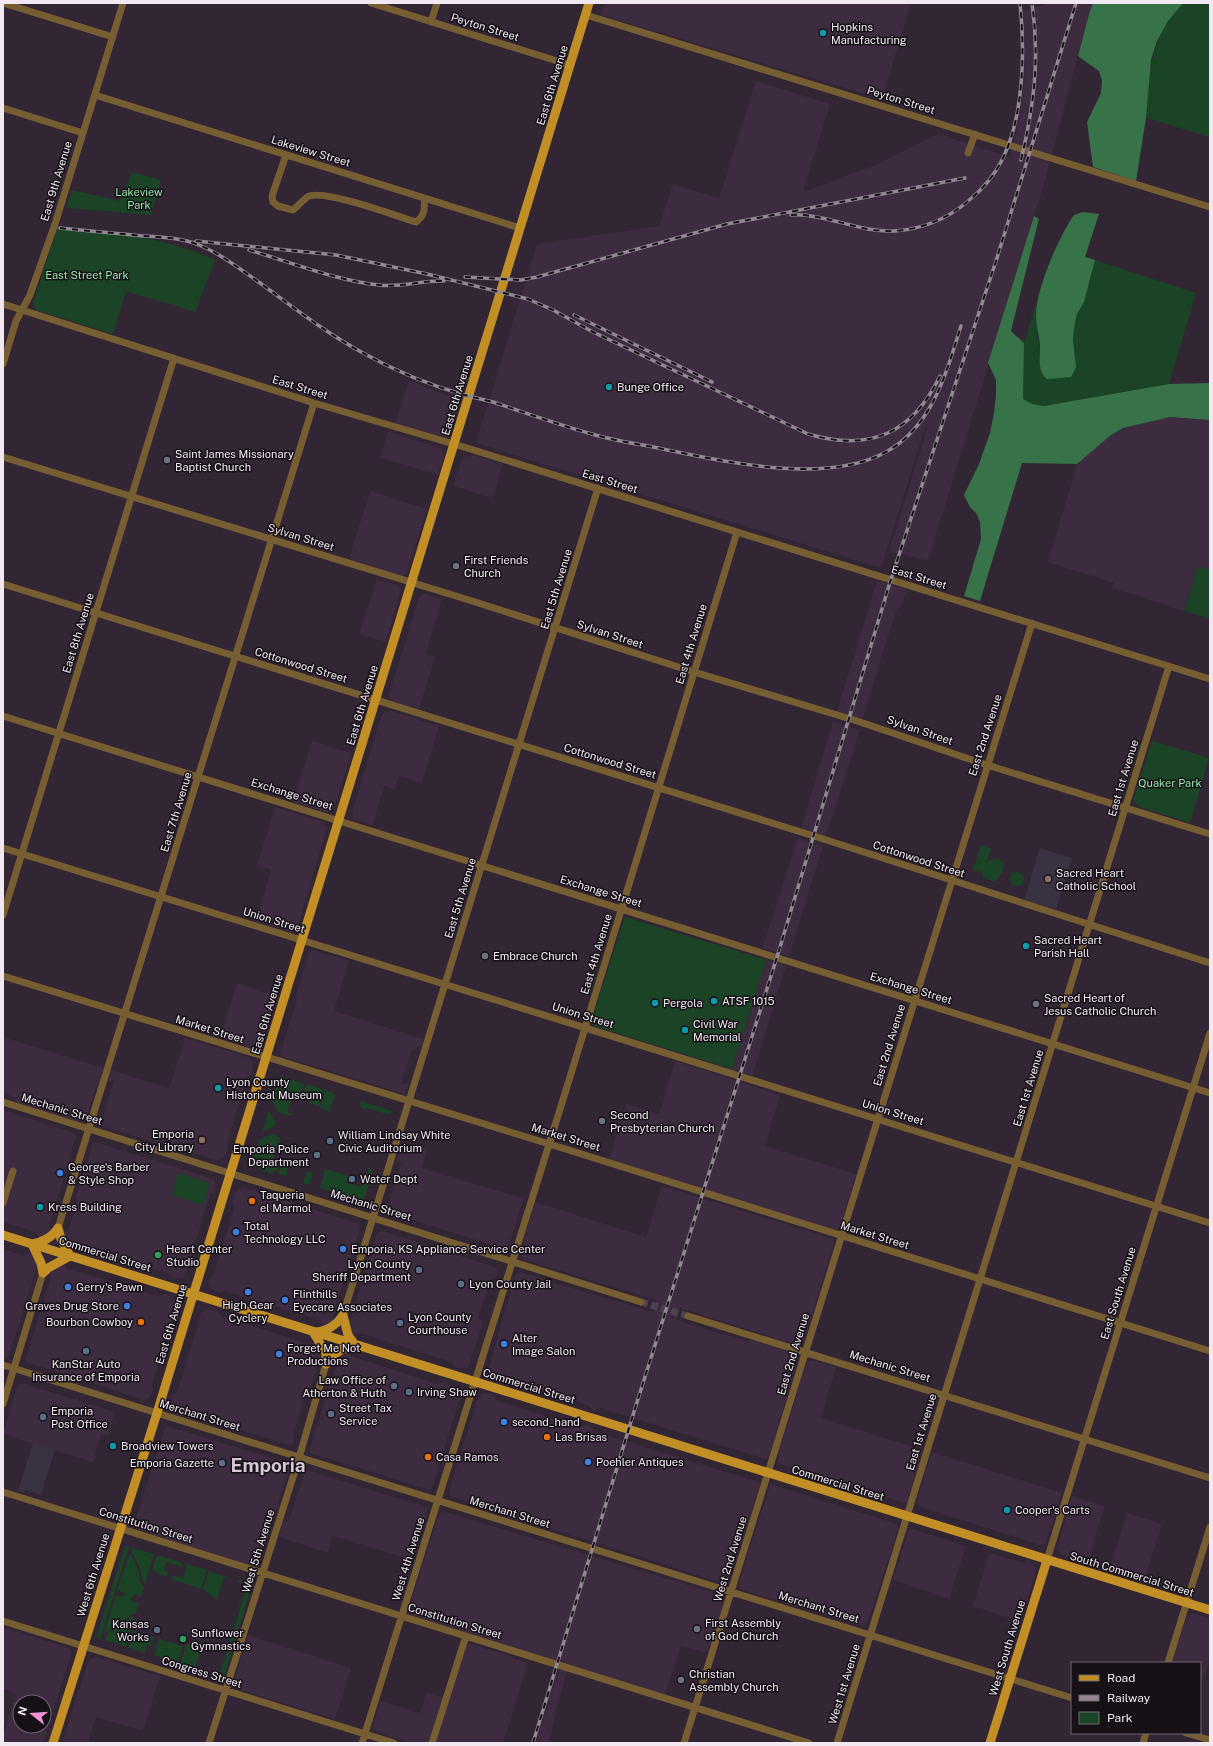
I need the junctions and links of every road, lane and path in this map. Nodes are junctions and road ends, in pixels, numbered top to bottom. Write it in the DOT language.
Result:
graph roads {
  1 [pos="3,3"];
  2 [pos="123,3"];
  3 [pos="371,3"];
  4 [pos="437,3"];
  5 [pos="589,3"];
  6 [pos="586,15"];
  7 [pos="431,22"];
  8 [pos="113,37"];
  9 [pos="570,65"];
  10 [pos="95,95"];
  11 [pos="3,108"];
  12 [pos="83,133"];
  13 [pos="975,134"];
  14 [pos="968,153"];
  15 [pos="286,155"];
  16 [pos="424,198"];
  17 [pos="1210,207"];
  18 [pos="520,228"];
  19 [pos="3,304"];
  20 [pos="23,310"];
  21 [pos="174,358"];
  22 [pos="3,364"];
  23 [pos="314,403"];
  24 [pos="454,444"];
  25 [pos="3,457"];
  26 [pos="598,488"];
  27 [pos="132,497"];
  28 [pos="737,532"];
  29 [pos="271,540"];
  30 [pos="412,582"];
  31 [pos="3,584"];
  32 [pos="96,613"];
  33 [pos="1032,623"];
  34 [pos="555,628"];
  35 [pos="235,656"];
  36 [pos="1169,666"];
  37 [pos="694,672"];
  38 [pos="1210,679"];
  39 [pos="376,700"];
  40 [pos="3,716"];
  41 [pos="58,733"];
  42 [pos="519,745"];
  43 [pos="987,765"];
  44 [pos="199,776"];
  45 [pos="658,788"];
  46 [pos="1125,808"];
  47 [pos="339,820"];
  48 [pos="1210,834"];
  49 [pos="3,848"];
  50 [pos="22,853"];
  51 [pos="481,865"];
  52 [pos="952,881"];
  53 [pos="161,897"];
  54 [pos="621,909"];
  55 [pos="3,915"];
  56 [pos="1089,925"];
  57 [pos="302,940"];
  58 [pos="1210,963"];
  59 [pos="3,976"];
  60 [pos="445,984"];
  61 [pos="914,1001"];
  62 [pos="125,1014"];
  63 [pos="585,1027"];
  64 [pos="1210,1033"];
  65 [pos="1053,1044"];
  66 [pos="266,1058"];
  67 [pos="1193,1088"];
  68 [pos="1210,1093"];
  69 [pos="3,1102"];
  70 [pos="409,1102"];
  71 [pos="878,1119"];
  72 [pos="89,1129"];
  73 [pos="549,1144"];
  74 [pos="1016,1162"];
  75 [pos="13,1171"];
  76 [pos="230,1173"];
  77 [pos="3,1203"];
  78 [pos="1156,1207"];
  79 [pos="373,1217"];
  80 [pos="1210,1223"];
  81 [pos="58,1228"];
  82 [pos="3,1235"];
  83 [pos="841,1236"];
  84 [pos="32,1244"];
  85 [pos="70,1256"];
  86 [pos="512,1262"];
  87 [pos="43,1273"];
  88 [pos="980,1279"];
  89 [pos="193,1294"];
  90 [pos="641,1302"];
  91 [pos="343,1315"];
  92 [pos="688,1316"];
  93 [pos="1121,1323"];
  94 [pos="313,1332"];
  95 [pos="355,1345"];
  96 [pos="1210,1351"];
  97 [pos="805,1352"];
  98 [pos="326,1364"];
  99 [pos="3,1366"];
  100 [pos="14,1369"];
  101 [pos="475,1382"];
  102 [pos="944,1395"];
  103 [pos="3,1404"];
  104 [pos="157,1413"];
  105 [pos="1085,1439"];
  106 [pos="299,1458"];
  107 [pos="768,1473"];
  108 [pos="1210,1478"];
  109 [pos="3,1492"];
  110 [pos="438,1501"];
  111 [pos="907,1517"];
  112 [pos="1210,1527"];
  113 [pos="120,1528"];
  114 [pos="1047,1560"];
  115 [pos="263,1573"];
  116 [pos="731,1592"];
  117 [pos="1186,1603"];
  118 [pos="1210,1610"];
  119 [pos="401,1616"];
  120 [pos="3,1621"];
  121 [pos="871,1635"];
  122 [pos="466,1636"];
  123 [pos="84,1646"];
  124 [pos="1168,1662"];
  125 [pos="1010,1678"];
  126 [pos="225,1691"];
  127 [pos="1071,1698"];
  128 [pos="695,1708"];
  129 [pos="364,1734"];
  130 [pos="1189,1734"];
  131 [pos="1210,1740"];
  132 [pos="53,1743"];
  133 [pos="209,1743"];
  134 [pos="362,1743"];
  135 [pos="394,1743"];
  136 [pos="432,1743"];
  137 [pos="684,1743"];
  138 [pos="808,1743"];
  139 [pos="837,1743"];
  140 [pos="990,1743"];
  1 -- 8 [label="street"];
  2 -- 8 [label="street, East 9th Avenue"];
  3 -- 7 [label="street, Peyton Street"];
  4 -- 7 [label="street"];
  5 -- 6 [label="main road, East 6th Avenue"];
  6 -- 9 [label="main road, East 6th Avenue"];
  6 -- 13 [label="street, Peyton Street"];
  7 -- 9 [label="street, Peyton Street"];
  8 -- 10 [label="street, East 9th Avenue"];
  9 -- 18 [label="main road, East 6th Avenue"];
  10 -- 12 [label="street, East 9th Avenue"];
  10 -- 15 [label="street, Lakeview Street"];
  11 -- 12 [label="street"];
  12 -- 20 [label="street, East 9th Avenue"];
  13 -- 14 [label="street"];
  13 -- 17 [label="street, Peyton Street"];
  15 -- 16 [label="street, Lakeview Street"];
  15 -- 16 [label="street"];
  16 -- 18 [label="street, Lakeview Street"];
  18 -- 24 [label="main road, East 6th Avenue"];
  19 -- 20 [label="street, East Street"];
  20 -- 21 [label="street, East Street"];
  20 -- 22 [label="street, East 9th Avenue"];
  21 -- 23 [label="street, East Street"];
  21 -- 27 [label="street, East 8th Avenue"];
  23 -- 24 [label="street, East Street"];
  23 -- 29 [label="street, East 7th Avenue"];
  24 -- 26 [label="street, East Street"];
  24 -- 30 [label="main road, East 6th Avenue"];
  25 -- 27 [label="street, Sylvan Street"];
  26 -- 28 [label="street, East Street"];
  26 -- 34 [label="street, East 5th Avenue"];
  27 -- 29 [label="street, Sylvan Street"];
  27 -- 32 [label="street, East 8th Avenue"];
  28 -- 33 [label="street, East Street"];
  28 -- 37 [label="street, East 4th Avenue"];
  29 -- 30 [label="street, Sylvan Street"];
  29 -- 35 [label="street, East 7th Avenue"];
  30 -- 34 [label="street, Sylvan Street"];
  30 -- 39 [label="main road, East 6th Avenue"];
  31 -- 32 [label="street, Cottonwood Street"];
  32 -- 35 [label="street, Cottonwood Street"];
  32 -- 41 [label="street, East 8th Avenue"];
  33 -- 36 [label="street, East Street"];
  33 -- 43 [label="street, East 2nd Avenue"];
  34 -- 37 [label="street, Sylvan Street"];
  34 -- 42 [label="street, East 5th Avenue"];
  35 -- 39 [label="street, Cottonwood Street"];
  35 -- 44 [label="street, East 7th Avenue"];
  36 -- 38 [label="street, East Street"];
  36 -- 46 [label="street, East 1st Avenue"];
  37 -- 43 [label="street, Sylvan Street"];
  37 -- 45 [label="street, East 4th Avenue"];
  39 -- 42 [label="street, Cottonwood Street"];
  39 -- 47 [label="main road, East 6th Avenue"];
  40 -- 41 [label="street, Exchange Street"];
  41 -- 44 [label="street, Exchange Street"];
  41 -- 50 [label="street, East 8th Avenue"];
  42 -- 45 [label="street, Cottonwood Street"];
  42 -- 51 [label="street, East 5th Avenue"];
  43 -- 46 [label="street, Sylvan Street"];
  43 -- 52 [label="street, East 2nd Avenue"];
  44 -- 47 [label="street, Exchange Street"];
  44 -- 53 [label="street, East 7th Avenue"];
  45 -- 52 [label="street, Cottonwood Street"];
  45 -- 54 [label="street, East 4th Avenue"];
  46 -- 48 [label="street, Sylvan Street"];
  46 -- 56 [label="street, East 1st Avenue"];
  47 -- 51 [label="street, Exchange Street"];
  47 -- 57 [label="main road, East 6th Avenue"];
  49 -- 50 [label="street, Union Street"];
  50 -- 53 [label="street, Union Street"];
  50 -- 55 [label="street, East 8th Avenue"];
  51 -- 54 [label="street, Exchange Street"];
  51 -- 60 [label="street, East 5th Avenue"];
  52 -- 56 [label="street, Cottonwood Street"];
  52 -- 61 [label="street, East 2nd Avenue"];
  53 -- 57 [label="street, Union Street"];
  53 -- 62 [label="street, East 7th Avenue"];
  54 -- 61 [label="street, Exchange Street"];
  54 -- 63 [label="street, East 4th Avenue"];
  56 -- 58 [label="street, Cottonwood Street"];
  56 -- 65 [label="street, East 1st Avenue"];
  57 -- 60 [label="street, Union Street"];
  57 -- 66 [label="main road, East 6th Avenue"];
  59 -- 62 [label="street, Market Street"];
  60 -- 63 [label="street, Union Street"];
  60 -- 70 [label="street, East 5th Avenue"];
  61 -- 65 [label="street, Exchange Street"];
  61 -- 71 [label="street, East 2nd Avenue"];
  62 -- 66 [label="street, Market Street"];
  62 -- 72 [label="street, East 7th Avenue"];
  63 -- 71 [label="street, Union Street"];
  63 -- 73 [label="street, East 4th Avenue"];
  64 -- 67 [label="street, East South Avenue"];
  65 -- 67 [label="street, Exchange Street"];
  65 -- 74 [label="street, East 1st Avenue"];
  66 -- 70 [label="street, Market Street"];
  66 -- 76 [label="main road, East 6th Avenue"];
  67 -- 68 [label="street, Exchange Street"];
  67 -- 78 [label="street, East South Avenue"];
  69 -- 72 [label="street, Mechanic Street"];
  70 -- 73 [label="street, Market Street"];
  70 -- 79 [label="street, East 5th Avenue"];
  71 -- 74 [label="street, Union Street"];
  71 -- 83 [label="street, East 2nd Avenue"];
  72 -- 76 [label="street, Mechanic Street"];
  72 -- 81 [label="street, East 7th Avenue"];
  73 -- 83 [label="street, Market Street"];
  73 -- 86 [label="street, East 4th Avenue"];
  74 -- 78 [label="street, Union Street"];
  74 -- 88 [label="street, East 1st Avenue"];
  75 -- 77 [label="street"];
  76 -- 79 [label="street, Mechanic Street"];
  76 -- 89 [label="main road, East 6th Avenue"];
  78 -- 80 [label="street, Union Street"];
  78 -- 93 [label="street, East South Avenue"];
  79 -- 86 [label="street, Mechanic Street"];
  79 -- 91 [label="street, East 5th Avenue"];
  81 -- 84 [label="main road"];
  81 -- 85 [label="main road"];
  82 -- 84 [label="main road, Commercial Street"];
  83 -- 88 [label="street, Market Street"];
  83 -- 97 [label="street, East 2nd Avenue"];
  84 -- 85 [label="main road, Commercial Street"];
  84 -- 87 [label="main road"];
  85 -- 87 [label="main road"];
  85 -- 89 [label="main road, Commercial Street"];
  86 -- 90 [label="street, Mechanic Street"];
  86 -- 101 [label="street, East 4th Avenue"];
  87 -- 100 [label="street"];
  88 -- 93 [label="street, Market Street"];
  88 -- 102 [label="street, East 1st Avenue"];
  89 -- 94 [label="main road, Commercial Street"];
  89 -- 104 [label="main road, East 6th Avenue"];
  91 -- 94 [label="main road"];
  91 -- 95 [label="main road"];
  92 -- 97 [label="street, Mechanic Street"];
  93 -- 96 [label="street, Market Street"];
  93 -- 105 [label="street, East South Avenue"];
  94 -- 95 [label="main road, Commercial Street"];
  94 -- 98 [label="main road"];
  95 -- 98 [label="main road"];
  95 -- 101 [label="main road, Commercial Street"];
  97 -- 102 [label="street, Mechanic Street"];
  97 -- 107 [label="street, East 2nd Avenue"];
  98 -- 106 [label="street, West 5th Avenue"];
  99 -- 100 [label="street, Merchant Street"];
  100 -- 103 [label="street"];
  100 -- 104 [label="street, Merchant Street"];
  101 -- 107 [label="main road, Commercial Street"];
  101 -- 110 [label="street, West 4th Avenue"];
  102 -- 105 [label="street, Mechanic Street"];
  102 -- 111 [label="street, East 1st Avenue"];
  104 -- 106 [label="street, Merchant Street"];
  104 -- 113 [label="main road, West 6th Avenue"];
  105 -- 108 [label="street, Mechanic Street"];
  105 -- 114 [label="street, East South Avenue"];
  106 -- 110 [label="street, Merchant Street"];
  106 -- 115 [label="street, West 5th Avenue"];
  107 -- 111 [label="main road, Commercial Street"];
  107 -- 116 [label="street, West 2nd Avenue"];
  109 -- 113 [label="street, Constitution Street"];
  110 -- 116 [label="street, Merchant Street"];
  110 -- 119 [label="street, West 4th Avenue"];
  111 -- 114 [label="main road, Commercial Street"];
  111 -- 121 [label="street, West 1st Avenue"];
  112 -- 117 [label="street"];
  113 -- 115 [label="street, Constitution Street"];
  113 -- 123 [label="main road, West 6th Avenue"];
  114 -- 117 [label="main road, South Commercial Street"];
  114 -- 125 [label="main road, West South Avenue"];
  115 -- 119 [label="street, Constitution Street"];
  115 -- 126 [label="street, West 5th Avenue"];
  116 -- 121 [label="street, Merchant Street"];
  116 -- 128 [label="street, West 2nd Avenue"];
  117 -- 118 [label="main road, South Commercial Street"];
  117 -- 124 [label="street"];
  119 -- 122 [label="street, Constitution Street"];
  119 -- 129 [label="street, West 4th Avenue"];
  120 -- 123 [label="street, Congress Street"];
  121 -- 125 [label="street, Merchant Street"];
  121 -- 139 [label="street, West 1st Avenue"];
  122 -- 128 [label="street, Constitution Street"];
  122 -- 136 [label="street"];
  123 -- 126 [label="street, Congress Street"];
  123 -- 132 [label="main road, West 6th Avenue"];
  125 -- 127 [label="street, Merchant Street"];
  125 -- 140 [label="main road, West South Avenue"];
  126 -- 129 [label="street, Congress Street"];
  126 -- 133 [label="street, West 5th Avenue"];
  128 -- 137 [label="street, West 2nd Avenue"];
  128 -- 138 [label="street, Constitution Street"];
  129 -- 134 [label="street, West 4th Avenue"];
  129 -- 135 [label="street, Congress Street"];
  130 -- 131 [label="street"];
}
